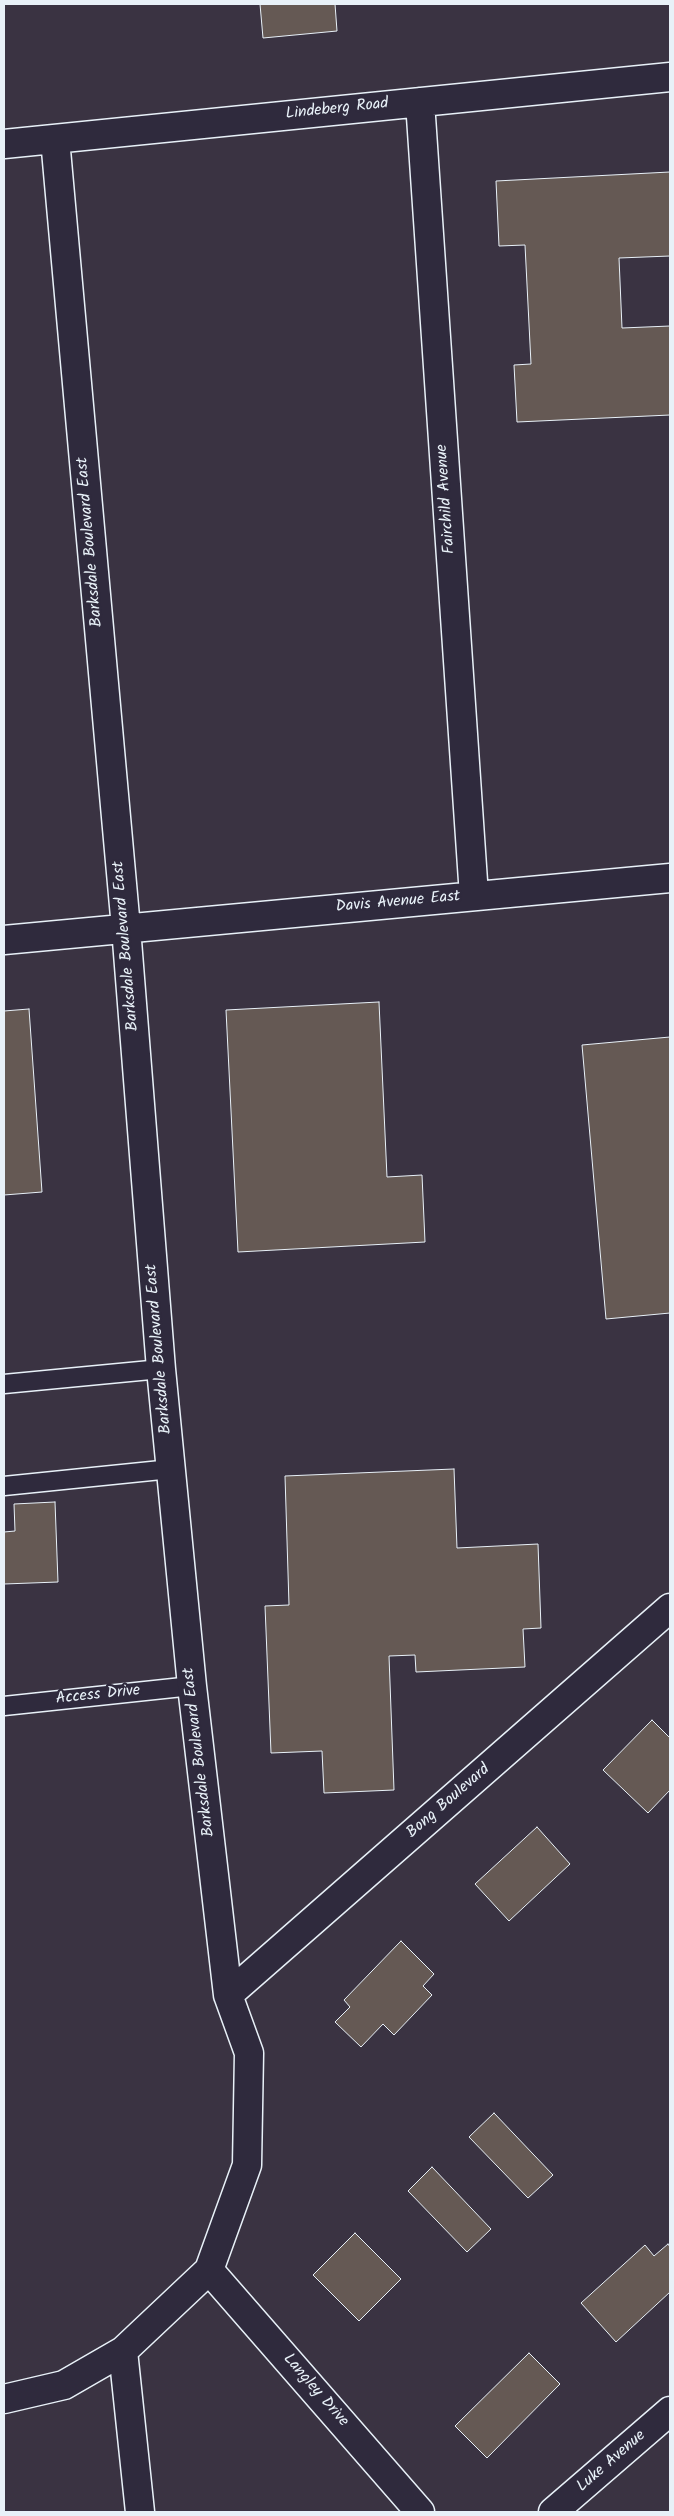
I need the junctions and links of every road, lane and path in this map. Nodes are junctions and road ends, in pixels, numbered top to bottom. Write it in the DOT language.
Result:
graph roads {
  1 [pos="670,77"];
  2 [pos="420,102"];
  3 [pos="54,139"];
  4 [pos="4,144"];
  5 [pos="670,878"];
  6 [pos="474,896"];
  7 [pos="126,928"];
  8 [pos="4,940"];
  9 [pos="161,1368"];
  10 [pos="4,1384"];
  11 [pos="170,1469"];
  12 [pos="4,1486"];
  13 [pos="670,1608"];
  14 [pos="192,1686"];
  15 [pos="4,1706"];
  16 [pos="228,1995"];
  17 [pos="209,2270"];
  18 [pos="123,2351"];
  19 [pos="4,2399"];
  20 [pos="670,2411"];
  21 [pos="140,2512"];
  22 [pos="420,2512"];
  23 [pos="553,2512"];
  1 -- 2 [label="street, Lindeberg Road"];
  2 -- 3 [label="street, Lindeberg Road"];
  2 -- 6 [label="street, Fairchild Avenue"];
  3 -- 4 [label="street, Lindeberg Road"];
  3 -- 7 [label="street, Barksdale Boulevard East"];
  5 -- 6 [label="street, Davis Avenue East"];
  6 -- 7 [label="street, Davis Avenue East"];
  7 -- 8 [label="street, Davis Avenue East"];
  7 -- 9 [label="street, Barksdale Boulevard East"];
  9 -- 10 [label="lane"];
  9 -- 11 [label="street, Barksdale Boulevard East"];
  11 -- 12 [label="lane"];
  11 -- 14 [label="street, Barksdale Boulevard East"];
  13 -- 16 [label="street, Bong Boulevard"];
  14 -- 15 [label="lane, Access Drive"];
  14 -- 16 [label="street, Barksdale Boulevard East"];
  16 -- 17 [label="street, Barksdale Boulevard East"];
  17 -- 18 [label="street, Barksdale Boulevard East"];
  17 -- 22 [label="street, Langley Drive"];
  18 -- 19 [label="street"];
  18 -- 21 [label="street"];
  20 -- 23 [label="street, Luke Avenue"];
}
